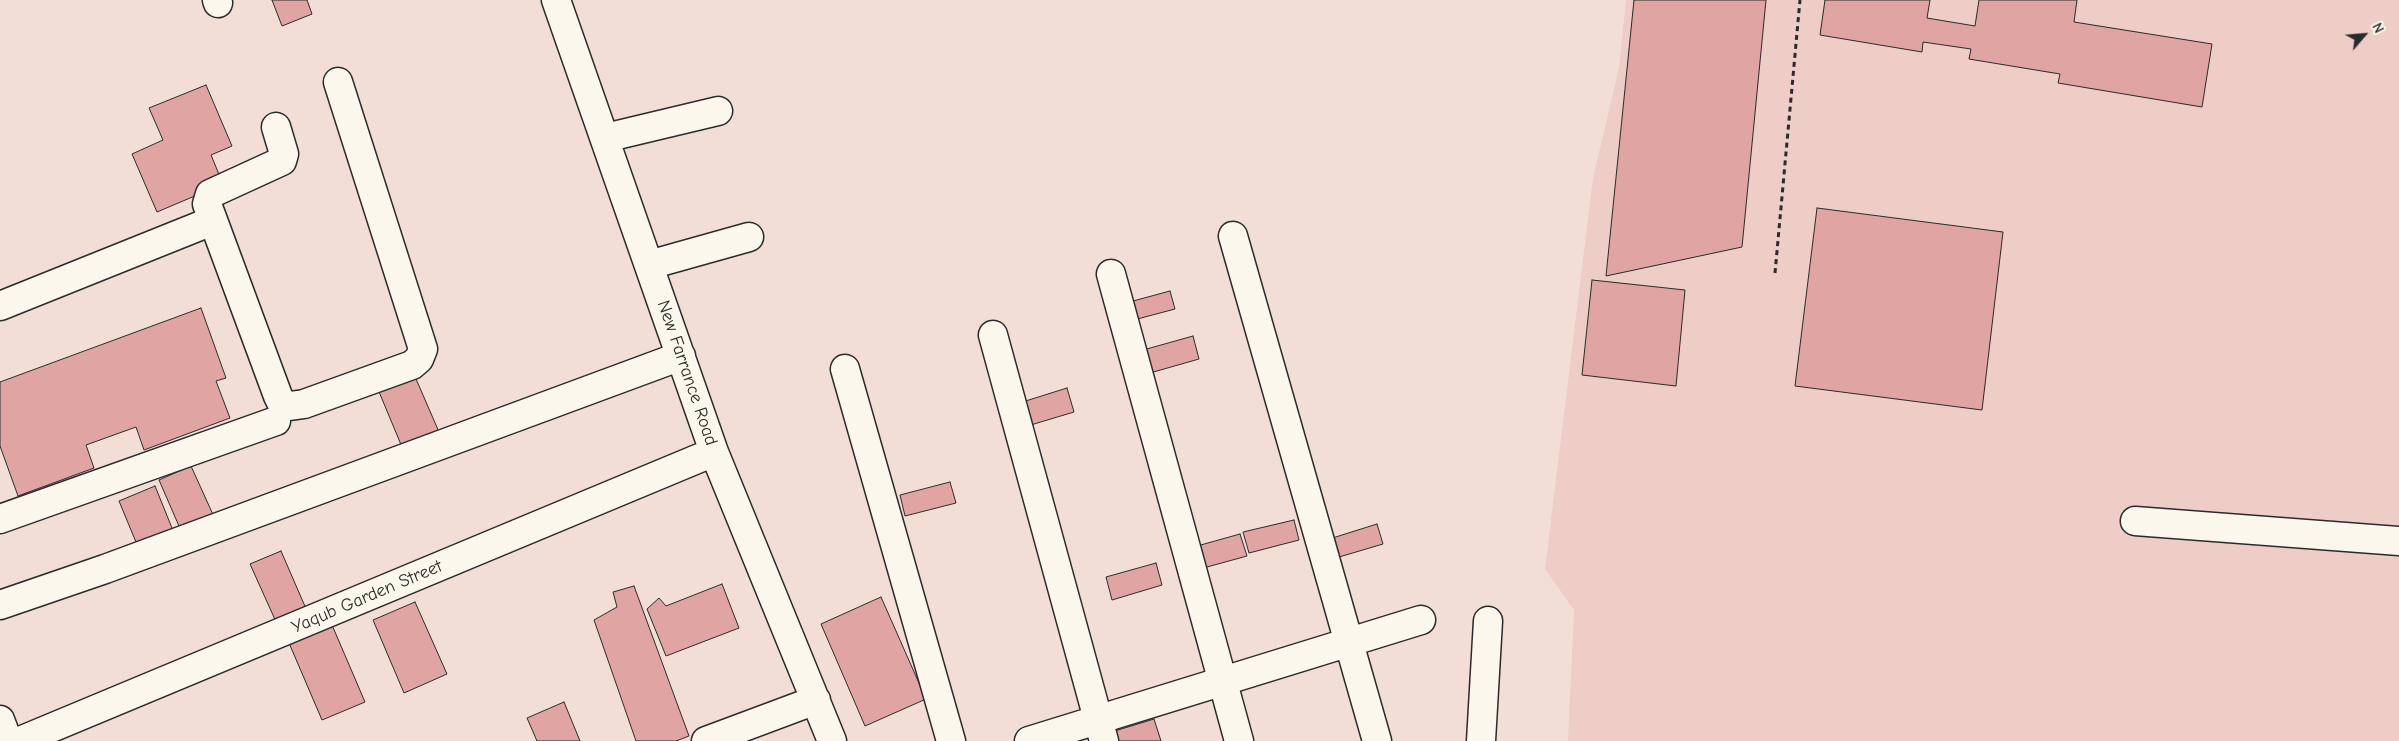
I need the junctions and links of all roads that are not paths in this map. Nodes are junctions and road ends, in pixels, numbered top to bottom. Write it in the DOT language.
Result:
graph roads {
  1 [pos="556,0"];
  2 [pos="338,82"];
  3 [pos="718,112"];
  4 [pos="276,127"];
  5 [pos="605,138"];
  6 [pos="212,221"];
  7 [pos="1232,236"];
  8 [pos="748,237"];
  9 [pos="649,265"];
  10 [pos="1111,274"];
  11 [pos="0,306"];
  12 [pos="993,336"];
  13 [pos="680,356"];
  14 [pos="845,369"];
  15 [pos="276,422"];
  16 [pos="714,452"];
  17 [pos="0,519"];
  18 [pos="2135,521"];
  19 [pos="2399,541"];
  20 [pos="0,605"];
  21 [pos="1421,620"];
  22 [pos="1488,621"];
  23 [pos="1349,642"];
  24 [pos="1222,682"];
  25 [pos="816,700"];
  26 [pos="0,720"];
  27 [pos="1101,730"];
  28 [pos="8,741"];
  29 [pos="20,741"];
  30 [pos="706,741"];
  31 [pos="832,741"];
  32 [pos="951,741"];
  33 [pos="1028,741"];
  34 [pos="1238,741"];
  35 [pos="1377,741"];
  36 [pos="1481,741"];
  1 -- 5 [label="street, New Farrance Road"];
  2 -- 6 [label="street"];
  3 -- 5 [label="street"];
  4 -- 6 [label="street"];
  5 -- 9 [label="street, New Farrance Road"];
  6 -- 11 [label="street"];
  7 -- 23 [label="street"];
  8 -- 9 [label="street"];
  9 -- 13 [label="street, New Farrance Road"];
  10 -- 24 [label="street"];
  12 -- 27 [label="street"];
  13 -- 16 [label="street, New Farrance Road"];
  13 -- 20 [label="street"];
  14 -- 32 [label="street"];
  15 -- 17 [label="street"];
  16 -- 25 [label="street, New Farrance Road"];
  16 -- 29 [label="street, Yaqub Garden Street"];
  18 -- 19 [label="street"];
  21 -- 23 [label="street"];
  22 -- 36 [label="street"];
  23 -- 24 [label="street"];
  23 -- 35 [label="street"];
  24 -- 27 [label="street"];
  24 -- 34 [label="street"];
  25 -- 30 [label="street"];
  25 -- 31 [label="street, New Farrance Road"];
  26 -- 28 [label="street"];
  27 -- 33 [label="street"];
}
